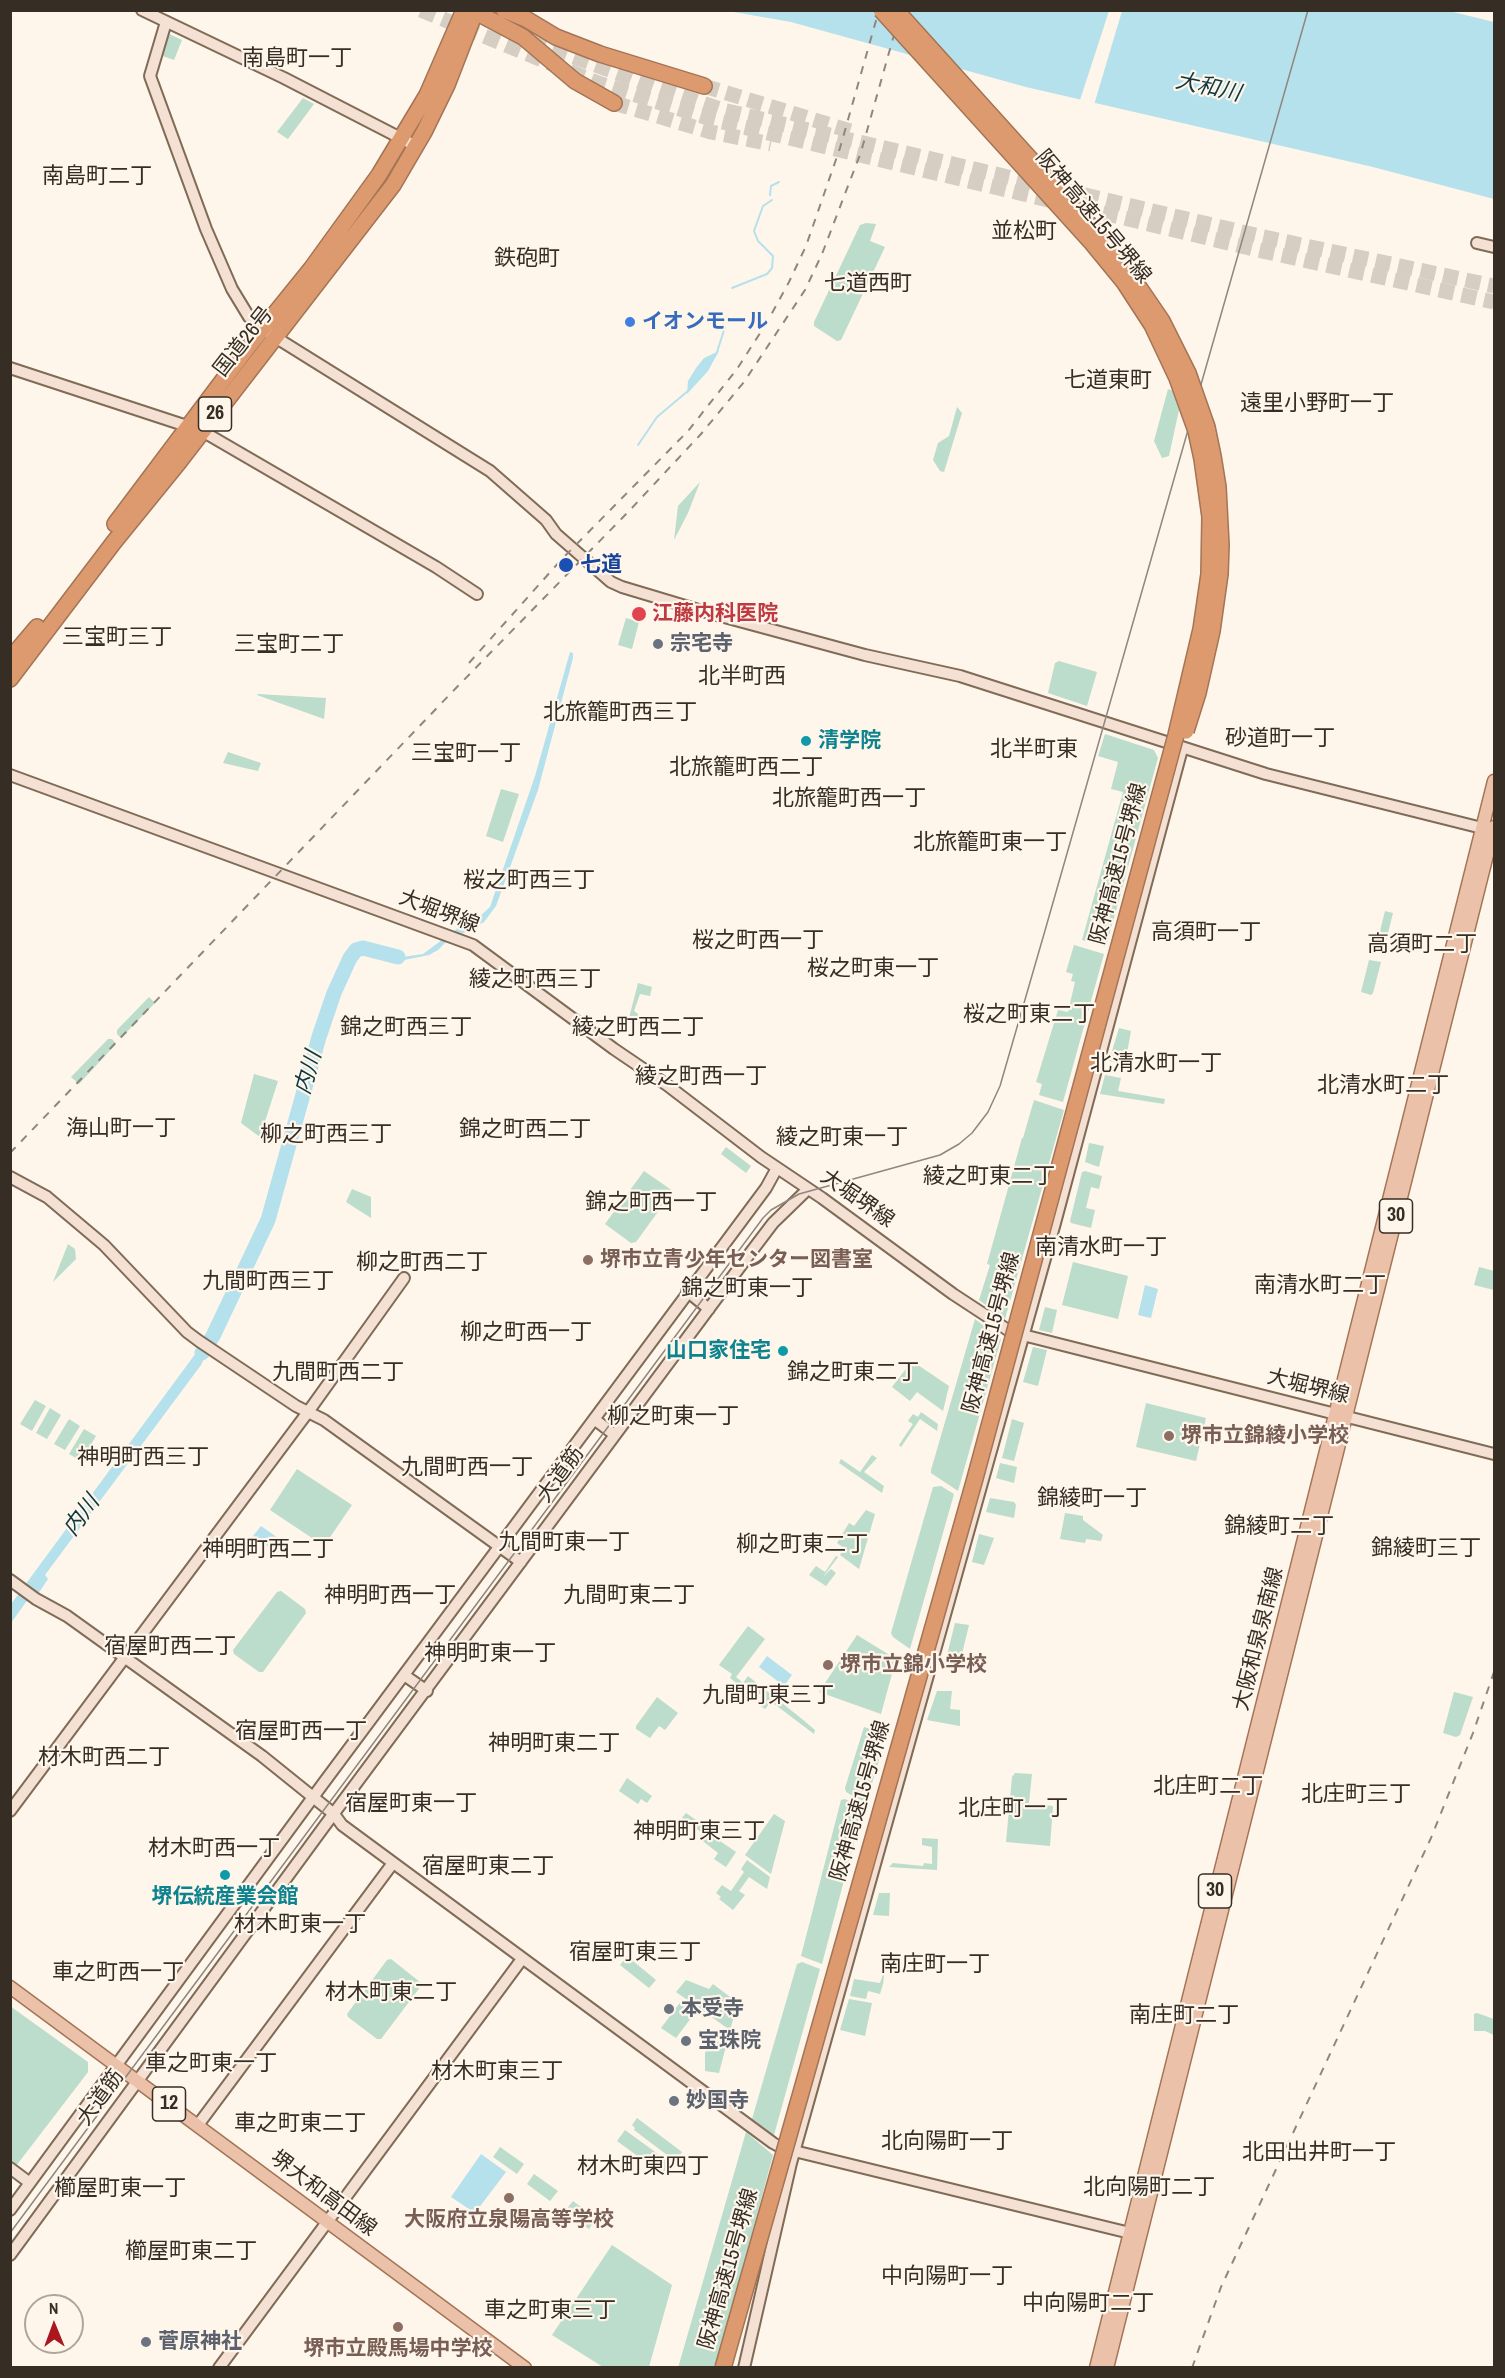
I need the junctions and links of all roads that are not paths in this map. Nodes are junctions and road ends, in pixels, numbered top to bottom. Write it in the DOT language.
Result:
graph roads {
  1 [pos="142,10"];
  2 [pos="504,10"];
  3 [pos="881,10"];
  4 [pos="896,10"];
  5 [pos="472,11"];
  6 [pos="166,22"];
  7 [pos="704,86"];
  8 [pos="614,103"];
  9 [pos="409,142"];
  10 [pos="1477,243"];
  11 [pos="1494,247"];
  12 [pos="269,333"];
  13 [pos="10,368"];
  14 [pos="196,429"];
  15 [pos="477,594"];
  16 [pos="10,659"];
  17 [pos="10,679"];
  18 [pos="1177,747"];
  19 [pos="10,775"];
  20 [pos="1494,781"];
  21 [pos="1490,829"];
  22 [pos="777,1168"];
  23 [pos="10,1178"];
  24 [pos="808,1189"];
  25 [pos="404,1278"];
  26 [pos="687,1292"];
  27 [pos="709,1309"];
  28 [pos="1011,1332"];
  29 [pos="1023,1336"];
  30 [pos="308,1412"];
  31 [pos="1340,1415"];
  32 [pos="594,1419"];
  33 [pos="615,1435"];
  34 [pos="1494,1454"];
  35 [pos="500,1547"];
  36 [pos="521,1562"];
  37 [pos="13,1582"];
  38 [pos="126,1657"];
  39 [pos="927,1661"];
  40 [pos="404,1675"];
  41 [pos="427,1691"];
  42 [pos="314,1797"];
  43 [pos="10,1811"];
  44 [pos="334,1814"];
  45 [pos="393,1863"];
  46 [pos="522,1959"];
  47 [pos="10,1987"];
  48 [pos="116,2065"];
  49 [pos="137,2081"];
  50 [pos="198,2125"];
  51 [pos="782,2148"];
  52 [pos="795,2151"];
  53 [pos="10,2168"];
  54 [pos="30,2183"];
  55 [pos="10,2210"];
  56 [pos="326,2222"];
  57 [pos="1130,2233"];
  58 [pos="10,2255"];
  59 [pos="219,2367"];
  60 [pos="525,2367"];
  61 [pos="722,2367"];
  62 [pos="733,2367"];
  63 [pos="744,2367"];
  64 [pos="1096,2367"];
  65 [pos="1107,2367"];
  1 -- 6 [label="street"];
  2 -- 7 [label="highway"];
  3 -- 61 [label="highway, 阪神高速15号堺線, bridge"];
  4 -- 62 [label="highway, 阪神高速15号堺線, bridge"];
  5 -- 8 [label="highway"];
  5 -- 9 [label="highway, 国道26号 / 26"];
  6 -- 9 [label="street"];
  6 -- 12 [label="street"];
  9 -- 12 [label="highway, 国道26号 / 26"];
  10 -- 11 [label="street"];
  12 -- 14 [label="highway, 国道26号 / 26"];
  12 -- 18 [label="street"];
  13 -- 14 [label="street"];
  14 -- 15 [label="street"];
  14 -- 16 [label="highway, 国道26号 / 26"];
  14 -- 17 [label="highway, 国道26号 / 26"];
  18 -- 21 [label="street"];
  18 -- 28 [label="street"];
  18 -- 29 [label="street"];
  19 -- 22 [label="street, 大堀堺線"];
  20 -- 21 [label="main road, 大阪和泉泉南線 / 30"];
  21 -- 31 [label="main road, 大阪和泉泉南線 / 30"];
  22 -- 24 [label="street, 大堀堺線"];
  22 -- 26 [label="street, 大道筋"];
  23 -- 30 [label="street"];
  24 -- 27 [label="street, 大道筋"];
  24 -- 28 [label="street, 大堀堺線"];
  25 -- 30 [label="street"];
  26 -- 27 [label="street"];
  26 -- 32 [label="street, 大道筋"];
  27 -- 33 [label="street, 大道筋"];
  28 -- 29 [label="street, 大堀堺線"];
  28 -- 39 [label="street"];
  29 -- 31 [label="street, 大堀堺線"];
  29 -- 39 [label="street"];
  30 -- 35 [label="street"];
  30 -- 38 [label="street"];
  31 -- 34 [label="street, 大堀堺線"];
  31 -- 57 [label="main road, 大阪和泉泉南線 / 30"];
  31 -- 65 [label="main road, 大阪和泉泉南線 / 30"];
  32 -- 33 [label="street"];
  32 -- 35 [label="street, 大道筋"];
  33 -- 36 [label="street, 大道筋"];
  35 -- 36 [label="street"];
  35 -- 40 [label="street, 大道筋"];
  36 -- 41 [label="street, 大道筋"];
  37 -- 38 [label="street"];
  38 -- 42 [label="street"];
  38 -- 43 [label="street"];
  39 -- 51 [label="street"];
  39 -- 52 [label="street"];
  40 -- 41 [label="street"];
  40 -- 42 [label="street, 大道筋"];
  41 -- 44 [label="street, 大道筋"];
  42 -- 44 [label="street"];
  42 -- 48 [label="street, 大道筋"];
  44 -- 45 [label="street"];
  44 -- 49 [label="street, 大道筋"];
  45 -- 46 [label="street"];
  45 -- 50 [label="street"];
  46 -- 51 [label="street"];
  46 -- 56 [label="street"];
  47 -- 48 [label="main road, 堺大和高田線 / 12"];
  48 -- 49 [label="main road, 堺大和高田線 / 12"];
  48 -- 54 [label="street, 大道筋"];
  49 -- 50 [label="main road, 堺大和高田線 / 12"];
  49 -- 58 [label="street, 大道筋"];
  50 -- 56 [label="main road, 堺大和高田線 / 12"];
  51 -- 52 [label="street"];
  51 -- 61 [label="street"];
  52 -- 57 [label="street"];
  52 -- 63 [label="street"];
  53 -- 54 [label="street"];
  54 -- 55 [label="street, 大道筋"];
  56 -- 59 [label="street"];
  56 -- 60 [label="main road, 堺大和高田線 / 12"];
  57 -- 64 [label="main road, 大阪和泉泉南線 / 30"];
}
